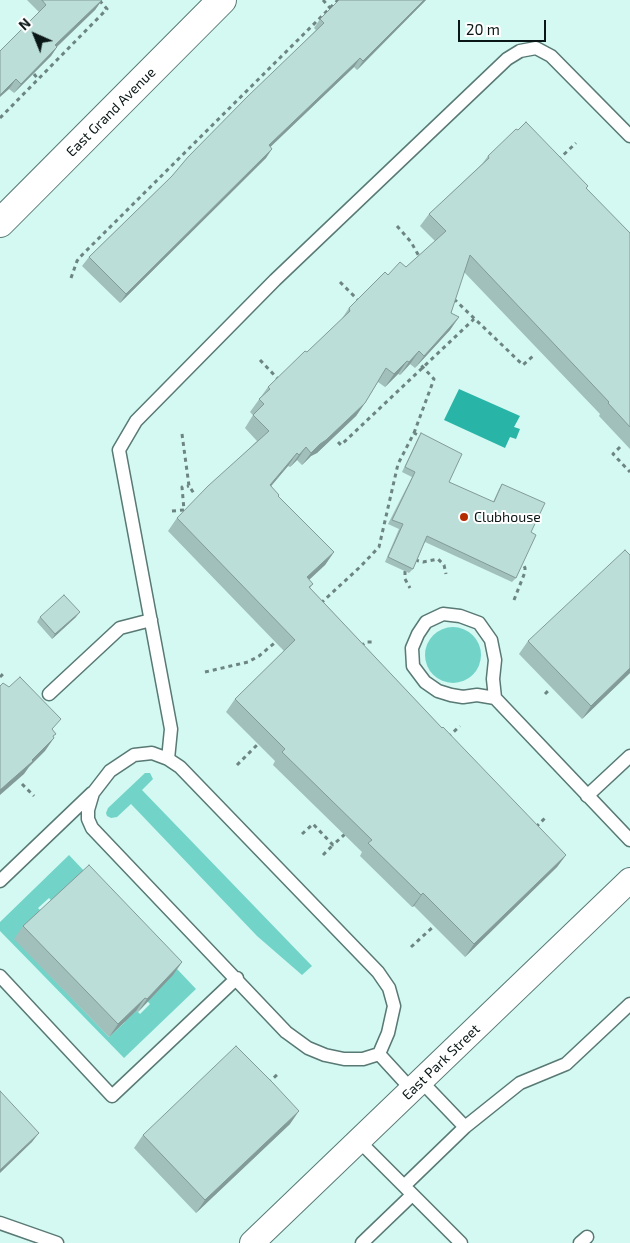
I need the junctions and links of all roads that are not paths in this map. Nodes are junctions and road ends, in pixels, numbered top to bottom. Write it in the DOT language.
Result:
graph roads {
  1 [pos="222,0"];
  2 [pos="630,136"];
  3 [pos="0,223"];
  4 [pos="150,620"];
  5 [pos="49,694"];
  6 [pos="495,698"];
  7 [pos="630,756"];
  8 [pos="168,759"];
  9 [pos="93,793"];
  10 [pos="587,796"];
  11 [pos="630,840"];
  12 [pos="0,881"];
  13 [pos="629,882"];
  14 [pos="0,976"];
  15 [pos="237,978"];
  16 [pos="630,1004"];
  17 [pos="379,1054"];
  18 [pos="417,1085"];
  19 [pos="465,1127"];
  20 [pos="358,1142"];
  21 [pos="408,1190"];
  22 [pos="0,1223"];
  23 [pos="57,1243"];
  24 [pos="252,1243"];
  25 [pos="362,1243"];
  26 [pos="461,1243"];
  1 -- 3 [label="street, East Grand Avenue"];
  2 -- 4 [label="lane"];
  4 -- 5 [label="lane"];
  4 -- 8 [label="lane"];
  6 -- 6 [label="lane"];
  6 -- 10 [label="lane"];
  7 -- 10 [label="lane"];
  8 -- 9 [label="lane"];
  8 -- 17 [label="lane"];
  9 -- 12 [label="lane"];
  9 -- 15 [label="lane"];
  10 -- 11 [label="lane"];
  13 -- 18 [label="street, East Park Street"];
  14 -- 15 [label="lane"];
  15 -- 17 [label="lane"];
  16 -- 19 [label="lane"];
  17 -- 18 [label="lane"];
  18 -- 19 [label="lane"];
  18 -- 20 [label="street, East Park Street"];
  19 -- 21 [label="lane"];
  20 -- 21 [label="lane"];
  20 -- 24 [label="street, East Park Street"];
  21 -- 25 [label="lane"];
  21 -- 26 [label="lane"];
  22 -- 23 [label="lane"];
}
